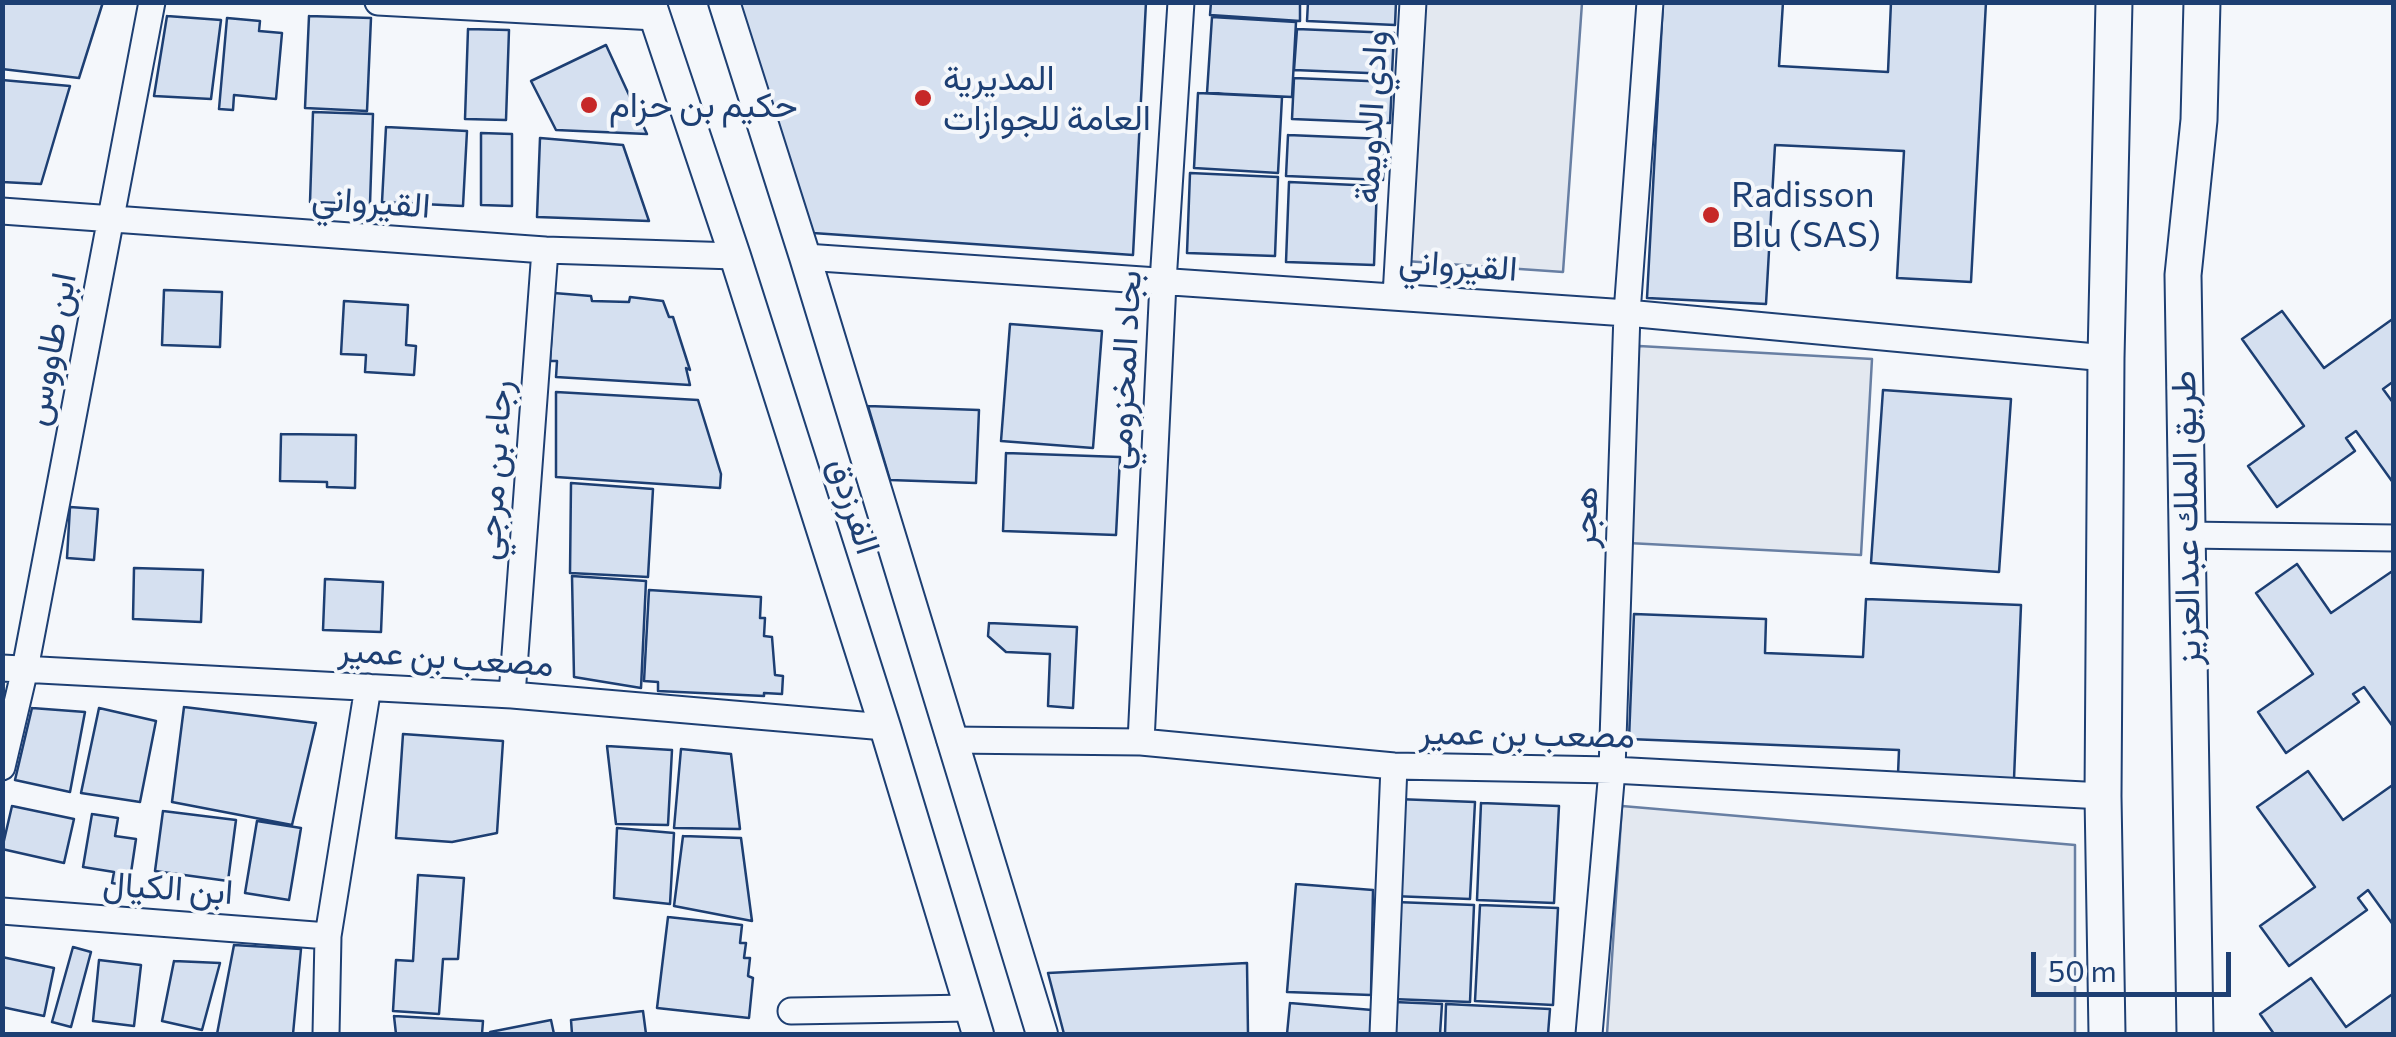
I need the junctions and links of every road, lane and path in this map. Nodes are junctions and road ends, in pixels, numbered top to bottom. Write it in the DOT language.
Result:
graph roads {
  1 [pos="152,2"];
  2 [pos="378,2"];
  3 [pos="724,2"];
  4 [pos="1182,2"];
  5 [pos="1413,2"];
  6 [pos="1650,2"];
  7 [pos="2114,2"];
  8 [pos="2202,2"];
  9 [pos="652,10"];
  10 [pos="2,211"];
  11 [pos="110,220"];
  12 [pos="545,250"];
  13 [pos="735,256"];
  14 [pos="805,257"];
  15 [pos="1162,282"];
  16 [pos="1396,296"];
  17 [pos="1627,313"];
  18 [pos="2106,358"];
  19 [pos="2187,536"];
  20 [pos="2394,538"];
  21 [pos="14,668"];
  22 [pos="368,687"];
  23 [pos="512,695"];
  24 [pos="885,727"];
  25 [pos="950,740"];
  26 [pos="1141,742"];
  27 [pos="1394,766"];
  28 [pos="2,767"];
  29 [pos="1612,770"];
  30 [pos="2103,796"];
  31 [pos="2,911"];
  32 [pos="328,936"];
  33 [pos="792,1011"];
  34 [pos="974,1021"];
  35 [pos="326,1034"];
  36 [pos="1042,1034"];
  37 [pos="1383,1034"];
  38 [pos="1590,1034"];
  39 [pos="2108,1034"];
  40 [pos="2195,1034"];
  1 -- 11 [label="street, ابن طاووس"];
  2 -- 9 [label="street"];
  3 -- 14 [label="street, الفرزدق"];
  4 -- 15 [label="street, بجاد المخزومي"];
  5 -- 16 [label="street, وادي الدويمة"];
  6 -- 17 [label="street, هجر"];
  7 -- 18 [label="main road"];
  8 -- 19 [label="main road, طريق الملك عبدالعزيز"];
  9 -- 13 [label="street, الفرزدق"];
  10 -- 11 [label="street, القيرواني"];
  11 -- 12 [label="street, القيرواني"];
  11 -- 21 [label="street, ابن طاووس"];
  12 -- 13 [label="street, القيرواني"];
  12 -- 23 [label="street, رجاء بن مرجي"];
  13 -- 24 [label="street, الفرزدق"];
  14 -- 15 [label="street, القيرواني"];
  14 -- 25 [label="street, الفرزدق"];
  15 -- 16 [label="street, القيرواني"];
  15 -- 26 [label="street, بجاد المخزومي"];
  16 -- 17 [label="street, القيرواني"];
  17 -- 18 [label="street, القيرواني"];
  17 -- 29 [label="street, هجر"];
  18 -- 30 [label="main road"];
  19 -- 20 [label="street"];
  19 -- 40 [label="main road, طريق الملك عبدالعزيز"];
  21 -- 22 [label="street, مصعب بن عمير"];
  21 -- 28 [label="street, ابن طاووس"];
  22 -- 23 [label="street, مصعب بن عمير"];
  22 -- 32 [label="street"];
  23 -- 24 [label="street, مصعب بن عمير"];
  24 -- 34 [label="street, الفرزدق"];
  25 -- 26 [label="street, مصعب بن عمير"];
  25 -- 36 [label="street, الفرزدق"];
  26 -- 27 [label="street, مصعب بن عمير"];
  27 -- 29 [label="street, مصعب بن عمير"];
  27 -- 37 [label="street"];
  29 -- 30 [label="street, مصعب بن عمير"];
  29 -- 38 [label="street, هجر"];
  30 -- 39 [label="main road"];
  31 -- 32 [label="street, ابن الكيال"];
  32 -- 35 [label="street"];
  33 -- 34 [label="street"];
}
